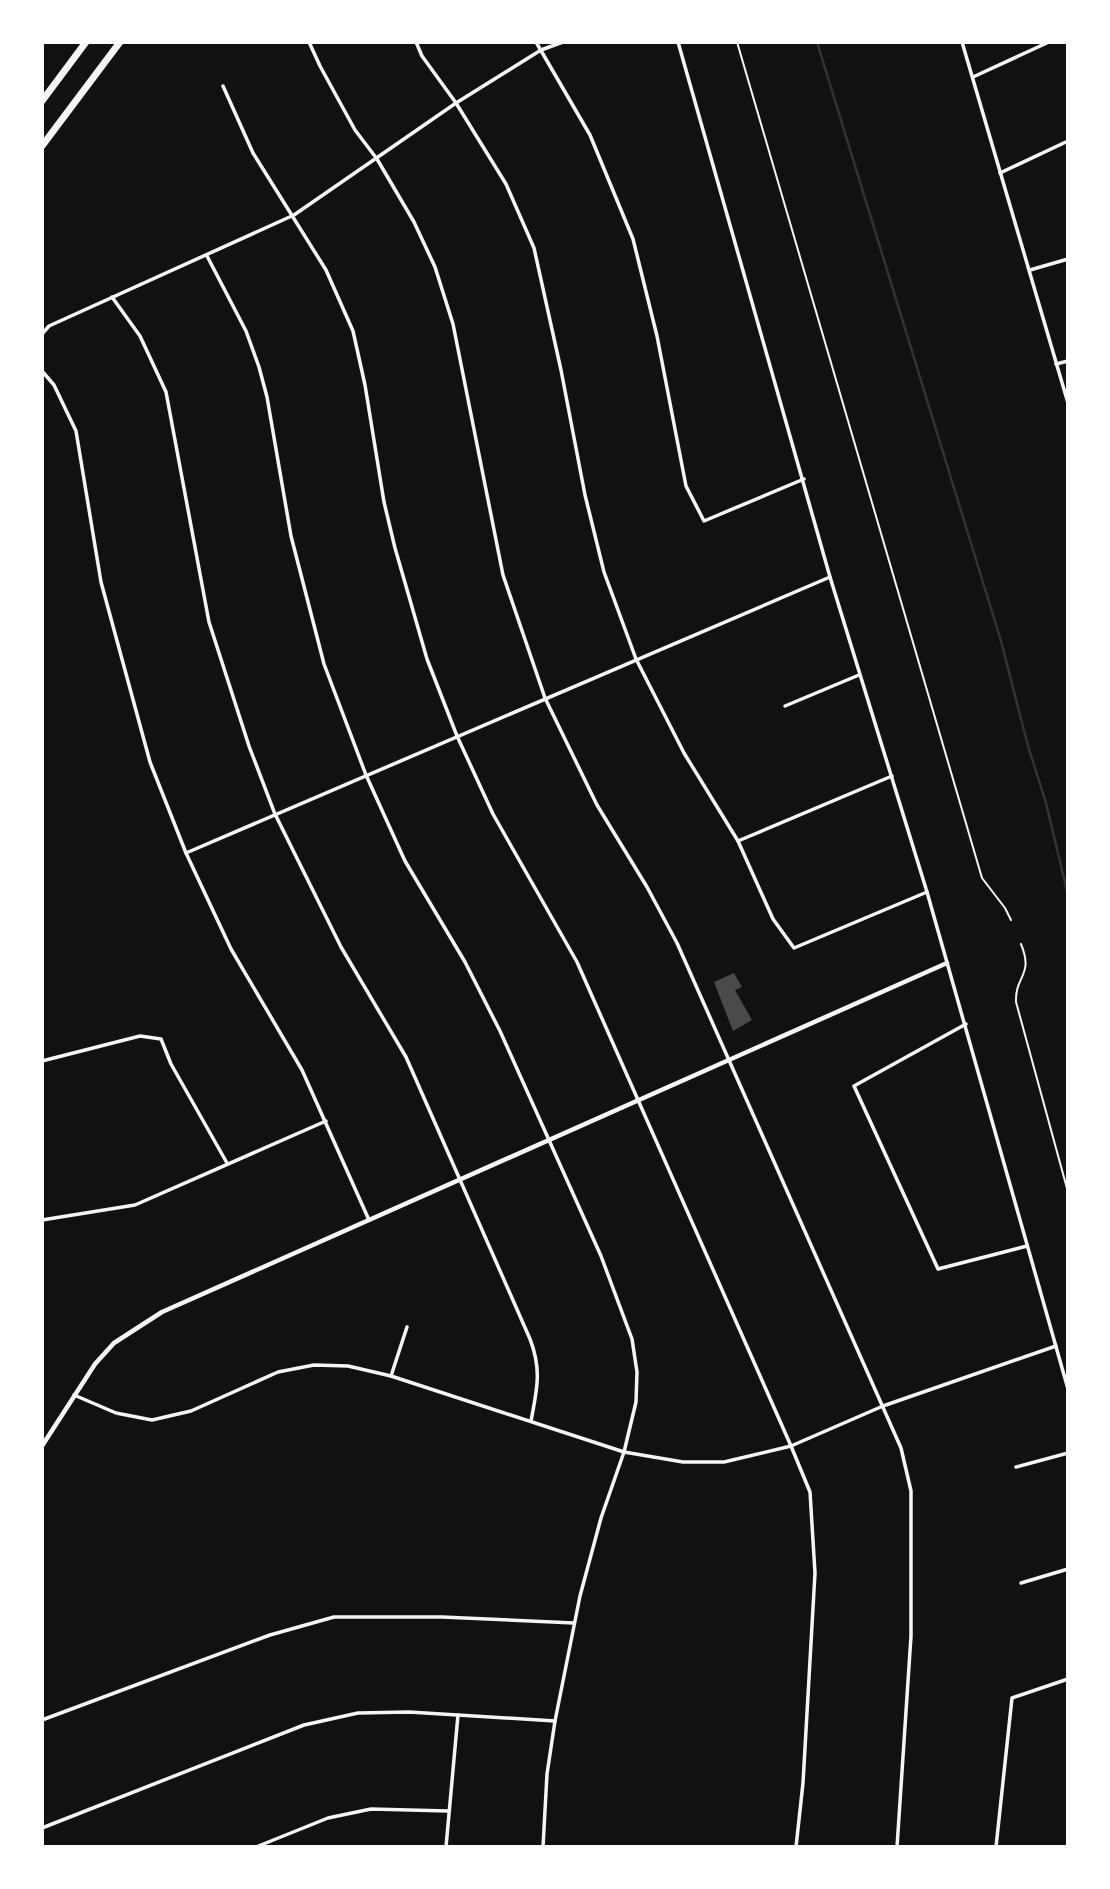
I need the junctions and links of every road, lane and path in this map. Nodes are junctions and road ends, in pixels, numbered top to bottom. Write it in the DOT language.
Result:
graph roads {
  1 [pos="86,42"];
  2 [pos="120,42"];
  3 [pos="309,42"];
  4 [pos="416,42"];
  5 [pos="536,42"];
  6 [pos="563,42"];
  7 [pos="678,42"];
  8 [pos="737,42"];
  9 [pos="962,42"];
  10 [pos="1049,42"];
  11 [pos="541,50"];
  12 [pos="973,77"];
  13 [pos="223,86"];
  14 [pos="42,101"];
  15 [pos="456,103"];
  16 [pos="1068,141"];
  17 [pos="42,146"];
  18 [pos="377,159"];
  19 [pos="1000,173"];
  20 [pos="294,215"];
  21 [pos="207,256"];
  22 [pos="1068,259"];
  23 [pos="1030,270"];
  24 [pos="112,297"];
  25 [pos="42,334"];
  26 [pos="1068,360"];
  27 [pos="1056,364"];
  28 [pos="42,371"];
  29 [pos="1068,403"];
  30 [pos="804,479"];
  31 [pos="830,577"];
  32 [pos="636,659"];
  33 [pos="859,675"];
  34 [pos="545,698"];
  35 [pos="785,706"];
  36 [pos="457,736"];
  37 [pos="366,775"];
  38 [pos="892,776"];
  39 [pos="275,814"];
  40 [pos="738,841"];
  41 [pos="186,853"];
  42 [pos="928,892"];
  43 [pos="1011,920"];
  44 [pos="1021,944"];
  45 [pos="947,963"];
  46 [pos="966,1024"];
  47 [pos="42,1061"];
  48 [pos="729,1061"];
  49 [pos="639,1101"];
  50 [pos="326,1121"];
  51 [pos="549,1140"];
  52 [pos="227,1163"];
  53 [pos="459,1180"];
  54 [pos="1068,1192"];
  55 [pos="42,1220"];
  56 [pos="369,1220"];
  57 [pos="1027,1246"];
  58 [pos="407,1326"];
  59 [pos="1056,1346"];
  60 [pos="391,1377"];
  61 [pos="1068,1389"];
  62 [pos="74,1395"];
  63 [pos="883,1406"];
  64 [pos="531,1421"];
  65 [pos="42,1446"];
  66 [pos="791,1446"];
  67 [pos="624,1452"];
  68 [pos="1068,1452"];
  69 [pos="1016,1467"];
  70 [pos="1068,1569"];
  71 [pos="1021,1583"];
  72 [pos="574,1623"];
  73 [pos="1068,1679"];
  74 [pos="458,1715"];
  75 [pos="42,1720"];
  76 [pos="555,1721"];
  77 [pos="448,1811"];
  78 [pos="42,1828"];
  79 [pos="256,1847"];
  80 [pos="446,1847"];
  81 [pos="543,1847"];
  82 [pos="796,1847"];
  83 [pos="897,1847"];
  84 [pos="996,1847"];
  1 -- 14 [label="highway"];
  2 -- 17 [label="highway"];
  3 -- 18 [label="street"];
  4 -- 15 [label="street"];
  5 -- 11 [label="street"];
  6 -- 11 [label="street"];
  7 -- 30 [label="street"];
  8 -- 43 [label="path"];
  9 -- 12 [label="street"];
  10 -- 12 [label="street"];
  11 -- 15 [label="street"];
  11 -- 30 [label="street"];
  12 -- 19 [label="street"];
  13 -- 20 [label="street"];
  15 -- 18 [label="street"];
  15 -- 32 [label="street"];
  16 -- 19 [label="street"];
  18 -- 20 [label="street"];
  18 -- 34 [label="street"];
  19 -- 23 [label="street"];
  20 -- 21 [label="street"];
  20 -- 36 [label="street"];
  21 -- 24 [label="street"];
  21 -- 37 [label="street"];
  22 -- 23 [label="street"];
  23 -- 27 [label="street"];
  24 -- 25 [label="street"];
  24 -- 39 [label="street"];
  26 -- 27 [label="street"];
  27 -- 29 [label="street"];
  28 -- 41 [label="street"];
  30 -- 31 [label="street"];
  31 -- 32 [label="street"];
  31 -- 33 [label="street"];
  32 -- 34 [label="street"];
  32 -- 40 [label="street"];
  33 -- 35 [label="street"];
  33 -- 38 [label="street"];
  34 -- 36 [label="street"];
  34 -- 48 [label="street"];
  36 -- 37 [label="street"];
  36 -- 49 [label="street"];
  37 -- 39 [label="street"];
  37 -- 51 [label="street"];
  38 -- 40 [label="street"];
  38 -- 42 [label="street"];
  39 -- 41 [label="street"];
  39 -- 53 [label="street"];
  40 -- 42 [label="street"];
  41 -- 50 [label="street"];
  42 -- 45 [label="street"];
  44 -- 54 [label="path"];
  45 -- 46 [label="street"];
  45 -- 48 [label="street"];
  46 -- 57 [label="street"];
  46 -- 57 [label="street"];
  47 -- 52 [label="street"];
  48 -- 49 [label="street"];
  48 -- 63 [label="street"];
  49 -- 51 [label="street"];
  49 -- 66 [label="street"];
  50 -- 52 [label="street"];
  50 -- 56 [label="street"];
  51 -- 53 [label="street"];
  51 -- 67 [label="street"];
  52 -- 55 [label="street"];
  53 -- 56 [label="street"];
  53 -- 64 [label="street"];
  56 -- 62 [label="street"];
  57 -- 59 [label="street"];
  58 -- 60 [label="street"];
  59 -- 61 [label="street"];
  59 -- 63 [label="street"];
  60 -- 62 [label="street"];
  60 -- 64 [label="street"];
  62 -- 65 [label="street"];
  63 -- 66 [label="street"];
  63 -- 83 [label="street"];
  64 -- 67 [label="street"];
  66 -- 67 [label="street"];
  66 -- 82 [label="street"];
  67 -- 72 [label="street"];
  68 -- 69 [label="street"];
  70 -- 71 [label="street"];
  72 -- 75 [label="street"];
  72 -- 76 [label="street"];
  73 -- 84 [label="street"];
  74 -- 76 [label="street"];
  74 -- 77 [label="street"];
  74 -- 78 [label="street"];
  76 -- 81 [label="street"];
  77 -- 79 [label="street"];
  77 -- 80 [label="street"];
}
